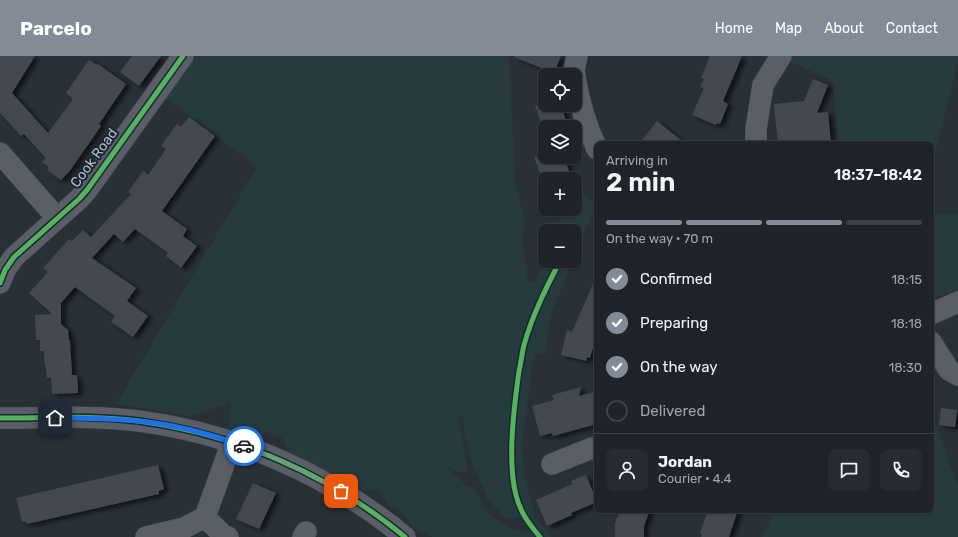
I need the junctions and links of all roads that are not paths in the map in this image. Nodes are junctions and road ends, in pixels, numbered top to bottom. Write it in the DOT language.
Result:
graph roads {
  1 [pos="183,56"];
  2 [pos="577,56"];
  3 [pos="781,56"];
  4 [pos="574,68"];
  5 [pos="582,109"];
  6 [pos="756,141"];
  7 [pos="594,143"];
  8 [pos="0,153"];
  9 [pos="57,218"];
  10 [pos="0,284"];
  11 [pos="958,302"];
  12 [pos="934,313"];
  13 [pos="934,347"];
  14 [pos="958,375"];
  15 [pos="0,418"];
  16 [pos="232,442"];
  17 [pos="594,448"];
  18 [pos="552,464"];
  19 [pos="205,517"];
  20 [pos="146,537"];
  21 [pos="228,537"];
  22 [pos="405,537"];
  1 -- 9 [label="street, Cook Road"];
  2 -- 4 [label="street"];
  3 -- 6 [label="street"];
  5 -- 7 [label="street"];
  8 -- 9 [label="street"];
  9 -- 10 [label="street, Cook Road"];
  11 -- 12 [label="street"];
  13 -- 14 [label="street"];
  15 -- 16 [label="street"];
  16 -- 19 [label="street"];
  16 -- 22 [label="street"];
  17 -- 18 [label="street"];
  19 -- 20 [label="street"];
  19 -- 21 [label="street"];
}
